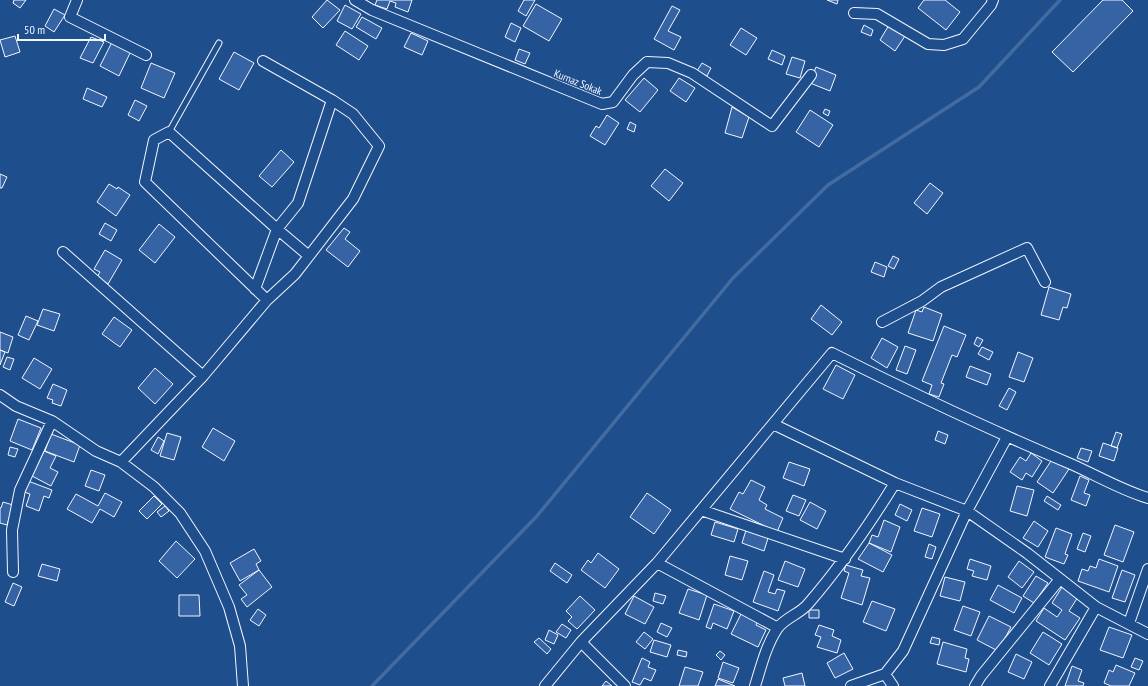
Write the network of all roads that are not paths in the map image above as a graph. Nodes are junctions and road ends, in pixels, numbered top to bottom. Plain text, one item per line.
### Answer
1 (77, 0) edge
2 (355, 0) edge
3 (993, 0) edge
4 (854, 13) dead end
5 (220, 43) dead end
6 (146, 55) dead end
7 (263, 61) dead end
8 (811, 75) dead end
9 (332, 100) junction
10 (169, 132) junction
11 (277, 229) junction
12 (62, 252) dead end
13 (309, 256) junction
14 (1045, 282) dead end
15 (255, 289) junction
16 (266, 300) junction
17 (882, 322) dead end
18 (203, 376) junction
19 (0, 395) edge
20 (52, 421) junction
21 (773, 424) junction
22 (1007, 437) junction
23 (121, 462) junction
24 (895, 482) junction
25 (1148, 498) edge
26 (701, 510) junction
27 (967, 511) junction
28 (845, 559) junction
29 (657, 563) junction
30 (1148, 569) edge
31 (13, 572) dead end
32 (1060, 579) junction
33 (1096, 607) junction
34 (1129, 623) junction
35 (778, 628) junction
36 (1148, 634) edge
37 (581, 642) junction
38 (885, 674) junction
39 (242, 686) edge
40 (545, 686) edge
41 (625, 686) edge
42 (755, 686) edge
43 (850, 686) edge
44 (893, 686) edge
45 (975, 686) edge
46 (1050, 686) edge

1 - 6 street
2 - 8 street, Kurnaz Sokak
3 - 4 street
5 - 10 lane
7 - 9 street
9 - 11 street
9 - 13 street
10 - 11 street
10 - 15 street
11 - 13 street
11 - 15 street
12 - 18 street
13 - 16 street
14 - 17 street
15 - 16 street
16 - 18 street
18 - 23 street
19 - 20 street
20 - 23 street
20 - 31 street
21 - 22 street
21 - 24 street
21 - 26 street
22 - 25 street
22 - 27 street
23 - 39 street
24 - 27 street
24 - 28 street
26 - 28 street
26 - 29 street
27 - 32 street
27 - 38 street
28 - 35 street
29 - 35 street
29 - 37 street
30 - 34 street
32 - 33 street
32 - 45 street
33 - 34 street
33 - 46 street
34 - 36 street
35 - 42 street
37 - 40 street
37 - 41 street
38 - 43 street
38 - 44 street

